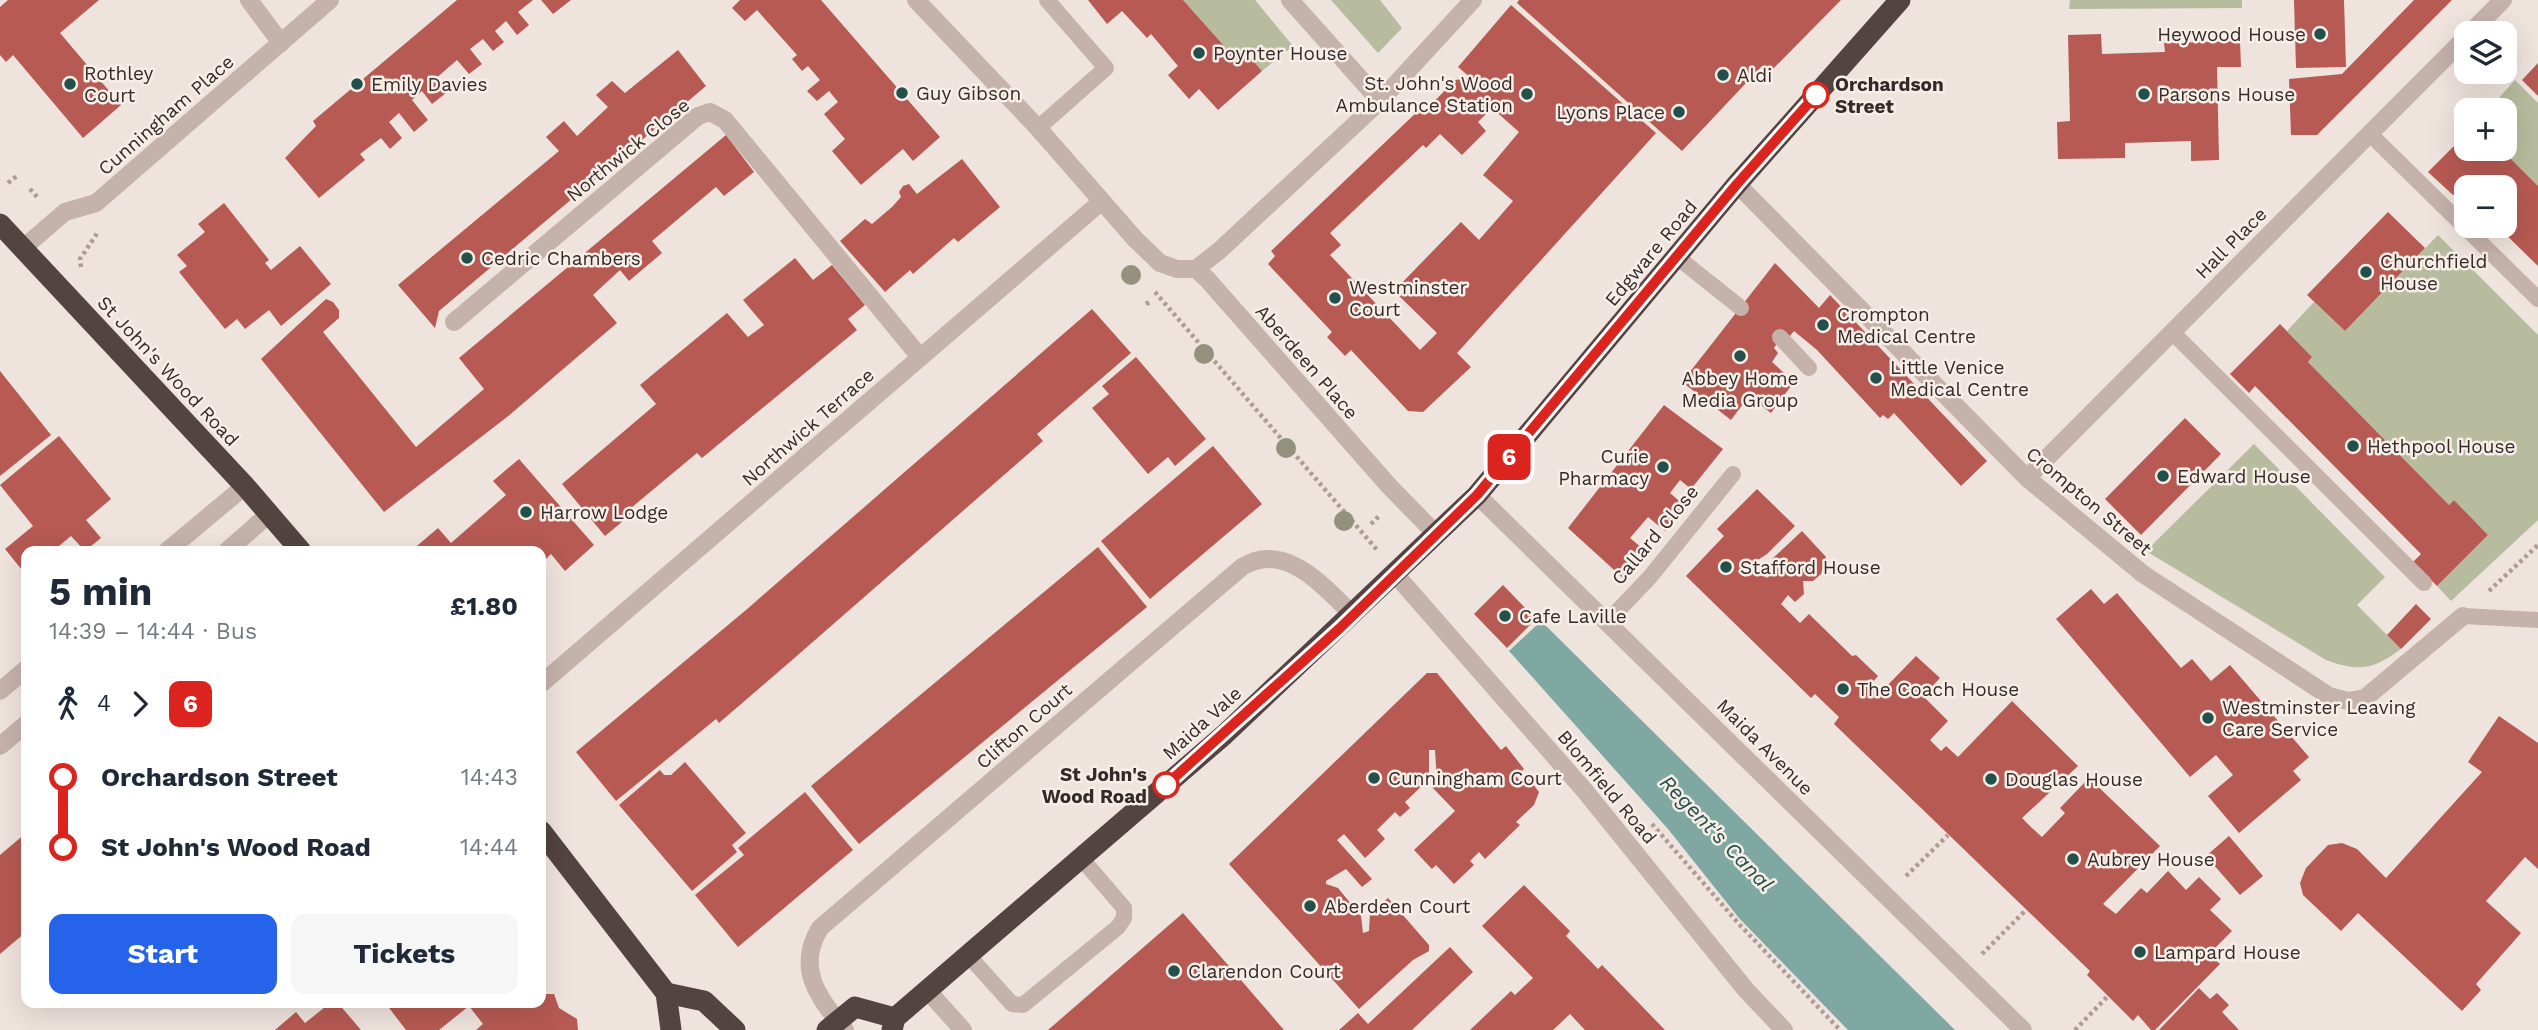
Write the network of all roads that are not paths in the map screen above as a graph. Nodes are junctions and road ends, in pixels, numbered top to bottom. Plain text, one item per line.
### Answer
1 (249, 0) edge
2 (330, 0) edge
3 (916, 0) edge
4 (1047, 0) edge
5 (1290, 0) edge
6 (1474, 0) edge
7 (1900, 0) edge
8 (2503, 0) edge
9 (2482, 21) edge
10 (281, 43) junction
11 (2454, 49) edge
12 (1380, 101) junction
13 (1038, 128) junction
14 (2370, 134) junction
15 (1737, 184) junction
16 (1102, 201) junction
17 (0, 224) edge
18 (22, 249) junction
19 (1677, 257) junction
20 (1196, 269) junction
21 (2538, 299) edge
22 (1741, 308) dead end
23 (454, 322) dead end
24 (2172, 332) junction
25 (1780, 337) dead end
26 (920, 358) junction
27 (1809, 368) dead end
28 (1733, 474) dead end
29 (2026, 478) junction
30 (245, 486) junction
31 (1477, 495) junction
32 (270, 513) junction
33 (1436, 534) junction
34 (173, 546) edge
35 (233, 546) edge
36 (297, 546) edge
37 (1395, 574) junction
38 (2424, 583) dead end
39 (1353, 615) junction
40 (2463, 616) joint
41 (2538, 620) edge
42 (1608, 621) junction
43 (21, 673) edge
44 (546, 680) edge
45 (0, 691) edge
46 (21, 728) edge
47 (0, 746) edge
48 (546, 837) edge
49 (1081, 858) junction
50 (968, 955) junction
51 (927, 990) junction
52 (666, 993) junction
53 (894, 1024) edge
54 (836, 1027) edge
55 (671, 1030) edge
56 (735, 1030) edge
57 (963, 1030) edge
58 (1784, 1030) edge
59 (2023, 1030) edge

1 - 10 street
2 - 10 street, Cunningham Place
3 - 13 street
4 - 13 lane
5 - 12 street
6 - 12 street
7 - 15 highway, Edgware Road
8 - 9 street
10 - 18 street, Cunningham Place
11 - 14 street, Hall Place
12 - 20 street
13 - 16 street
14 - 21 lane
14 - 24 street, Hall Place
15 - 19 highway, Edgware Road
15 - 29 street, Crompton Street
16 - 20 street
16 - 26 street, Northwick Terrace
17 - 18 highway, St John's Wood Road
18 - 30 highway, St John's Wood Road
19 - 22 lane
19 - 31 highway, Edgware Road
20 - 33 street, Aberdeen Place
23 - 26 street, Northwick Close
24 - 29 street, Hall Place
24 - 38 lane
25 - 27 lane
26 - 44 street, Northwick Terrace
28 - 42 lane, Callard Close
29 - 40 street, Crompton Street
30 - 32 highway, St John's Wood Road
30 - 34 street
31 - 33 highway, Edgware Road
31 - 42 street, Maida Avenue
32 - 35 street
32 - 36 highway, St John's Wood Road
33 - 37 highway, Maida Vale
37 - 39 highway, Maida Vale
37 - 58 street, Blomfield Road
39 - 49 highway, Maida Vale
39 - 54 street, Clifton Court
40 - 41 lane
42 - 59 street, Maida Avenue
43 - 45 street
46 - 47 street
48 - 52 highway
49 - 50 highway, Maida Vale
49 - 50 lane
50 - 51 highway, Maida Vale
51 - 53 highway, Maida Vale
51 - 57 street
52 - 55 highway
52 - 56 highway
53 - 54 highway, Maida Vale

